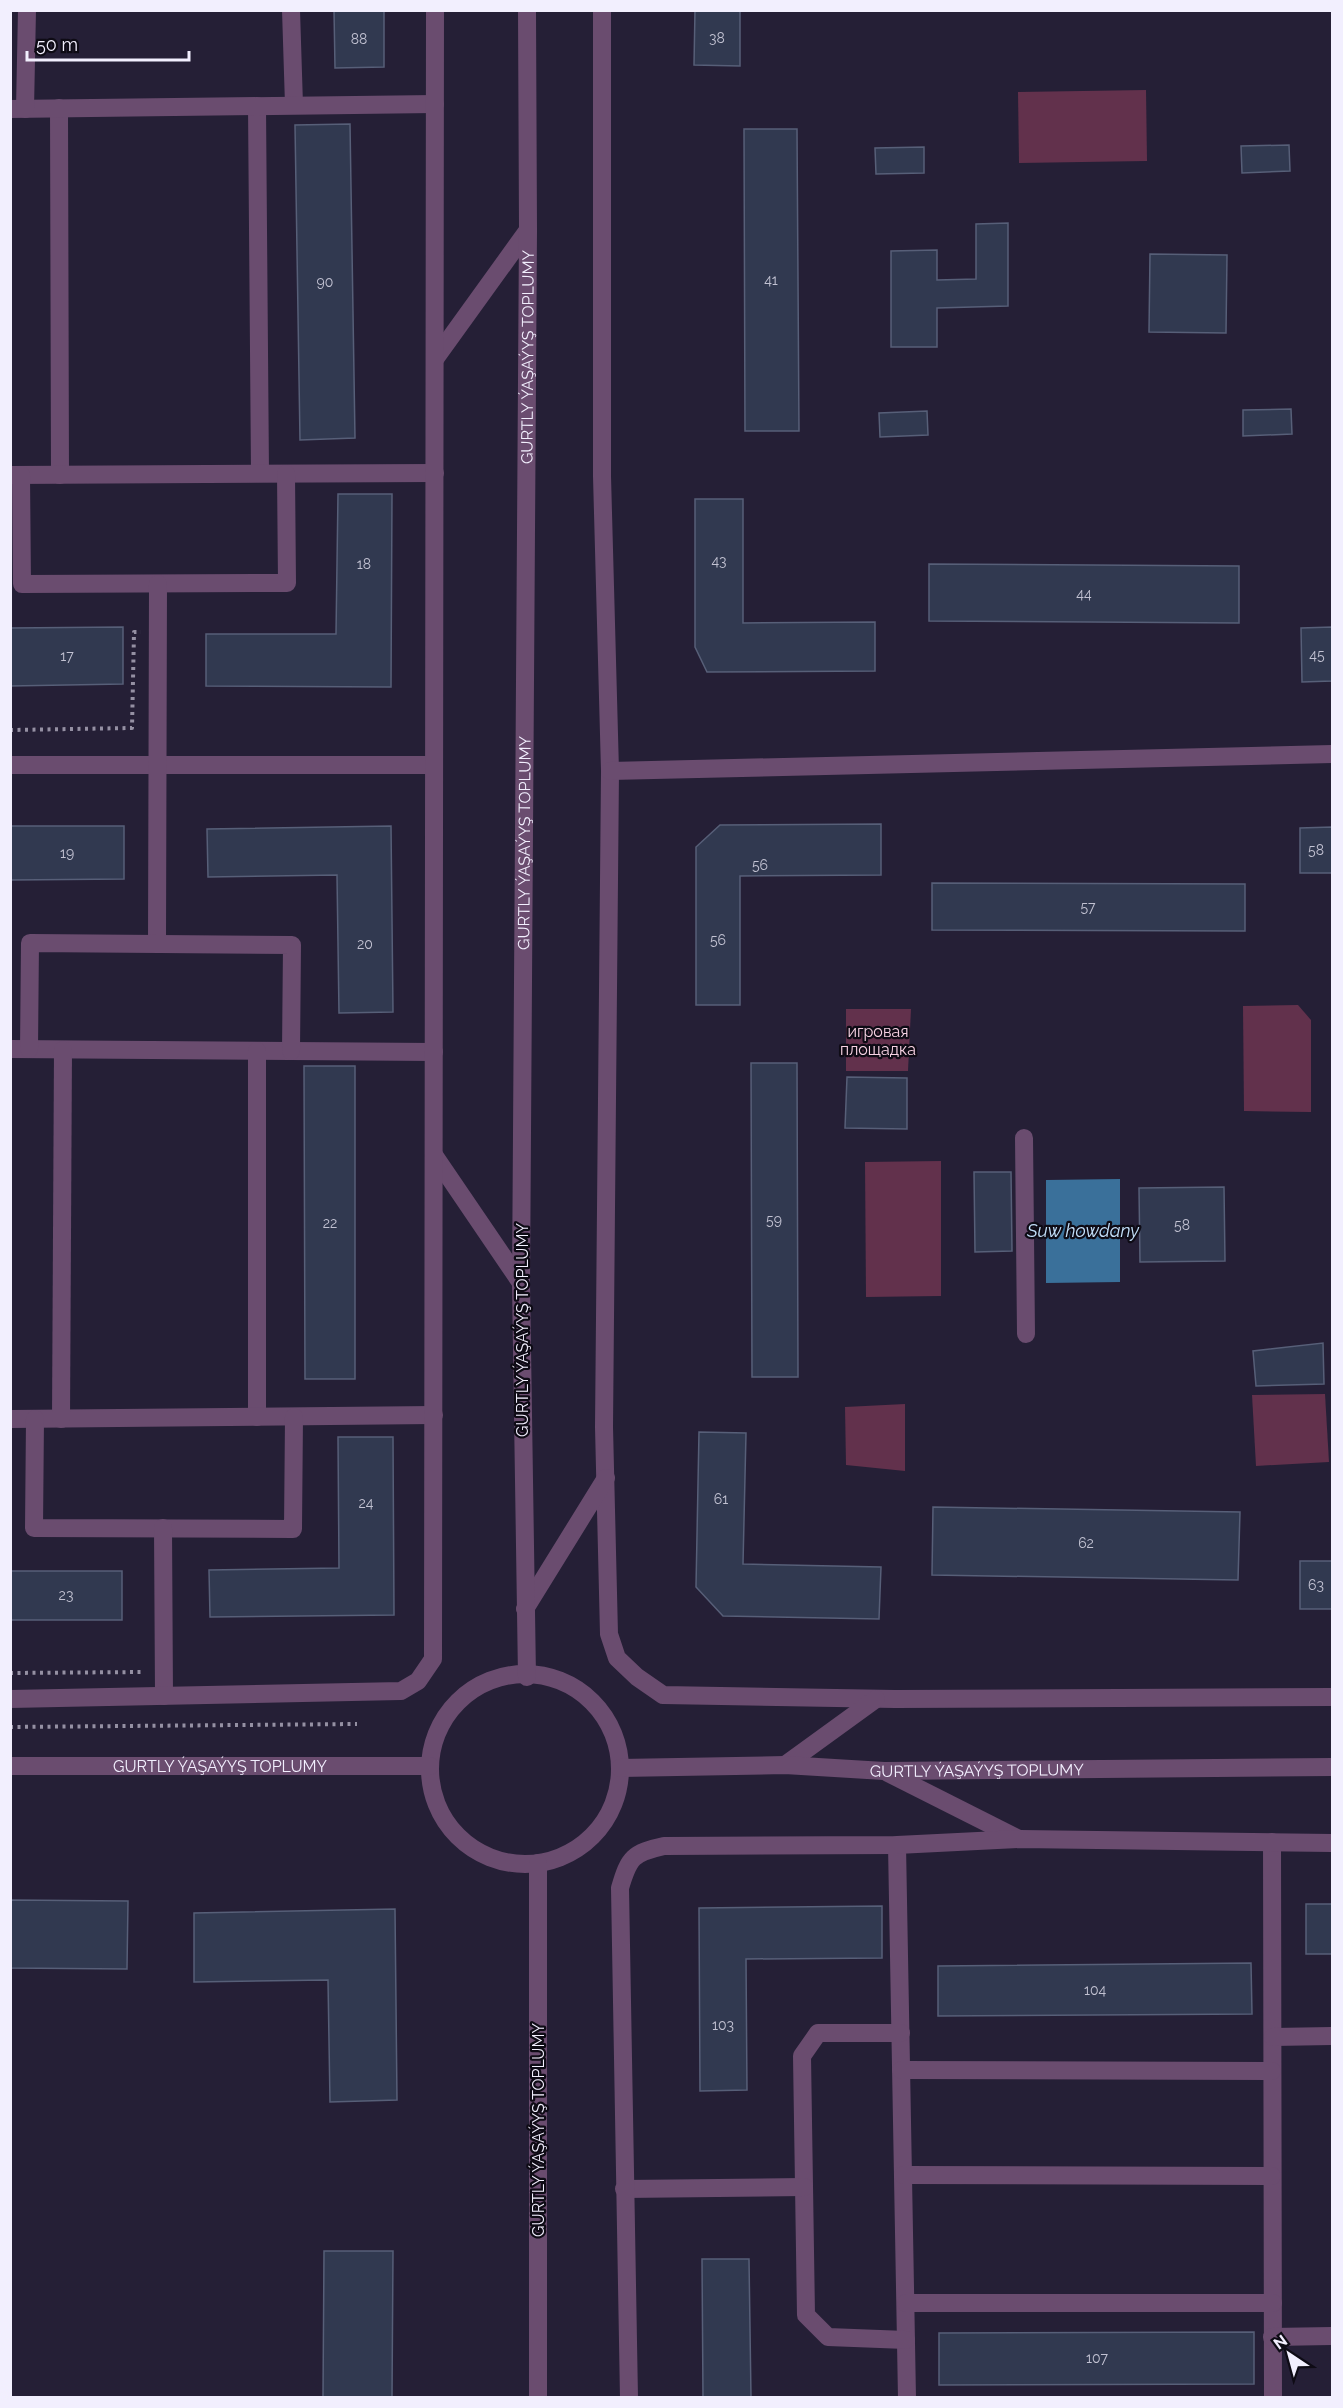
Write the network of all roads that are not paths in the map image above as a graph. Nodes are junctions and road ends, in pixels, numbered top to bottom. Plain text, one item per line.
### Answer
1 (27, 10) edge
2 (291, 10) edge
3 (435, 10) edge
4 (527, 10) edge
5 (602, 10) edge
6 (435, 104) junction
7 (294, 105) junction
8 (257, 106) junction
9 (59, 108) junction
10 (18, 109) edge
11 (528, 230) junction
12 (435, 359) junction
13 (260, 473) junction
14 (435, 473) junction
15 (286, 474) junction
16 (16, 475) edge
17 (60, 475) junction
18 (158, 584) junction
19 (1332, 754) edge
20 (10, 765) edge
21 (158, 765) junction
22 (434, 765) junction
23 (610, 771) junction
24 (158, 944) junction
25 (10, 1049) edge
26 (29, 1049) junction
27 (63, 1050) junction
28 (257, 1051) junction
29 (291, 1051) junction
30 (434, 1052) junction
31 (1024, 1138) dead end
32 (434, 1155) junction
33 (521, 1283) junction
34 (1026, 1334) dead end
35 (434, 1415) junction
36 (257, 1417) junction
37 (294, 1417) junction
38 (10, 1419) edge
39 (35, 1419) junction
40 (61, 1419) junction
41 (606, 1478) junction
42 (163, 1528) junction
43 (525, 1609) junction
44 (527, 1677) junction
45 (164, 1696) junction
46 (1332, 1697) edge
47 (10, 1699) edge
48 (876, 1699) junction
49 (785, 1765) junction
50 (10, 1766) edge
51 (430, 1766) junction
52 (1332, 1767) edge
53 (620, 1768) junction
54 (884, 1771) junction
55 (1020, 1839) junction
56 (1272, 1842) junction
57 (1332, 1844) edge
58 (897, 1845) junction
59 (538, 1863) junction
60 (901, 2032) junction
61 (1332, 2036) edge
62 (1273, 2037) junction
63 (901, 2070) junction
64 (1272, 2071) junction
65 (903, 2175) junction
66 (1272, 2176) junction
67 (804, 2187) junction
68 (624, 2189) junction
69 (906, 2303) junction
70 (1272, 2303) junction
71 (1332, 2336) edge
72 (1272, 2337) junction
73 (906, 2340) junction
74 (538, 2397) edge
75 (629, 2397) edge
76 (907, 2397) edge
77 (1272, 2397) edge

1 - 10 street
2 - 7 street
3 - 6 street
4 - 11 street, GURTLY ÝAŞAÝYŞ TOPLUMY
5 - 23 street
6 - 7 street
6 - 12 street
7 - 8 street
8 - 9 street
8 - 13 street
9 - 10 street
9 - 17 street
11 - 12 street
11 - 33 street, GURTLY ÝAŞAÝYŞ TOPLUMY
12 - 14 street
13 - 15 street
13 - 17 street
14 - 15 street
14 - 22 street
15 - 18 street
16 - 17 street
16 - 18 street
18 - 21 street
19 - 23 street
20 - 21 street
21 - 22 street
21 - 24 street
22 - 30 street
23 - 41 street
24 - 26 street
24 - 29 street
25 - 26 street
26 - 27 street
27 - 28 street
27 - 40 street
28 - 29 street
28 - 36 street
29 - 30 street
30 - 32 street
31 - 34 street
32 - 33 street
32 - 35 street
33 - 43 street, GURTLY ÝAŞAÝYŞ TOPLUMY
35 - 37 street
35 - 45 street
36 - 37 street
36 - 40 street
37 - 42 street
38 - 39 street
39 - 40 street
39 - 42 street
41 - 43 street
41 - 48 street
42 - 45 street
43 - 44 street, GURTLY ÝAŞAÝYŞ TOPLUMY
44 - 51 street
44 - 53 street
45 - 47 street
46 - 48 street
48 - 49 street
49 - 53 street, GURTLY ÝAŞAÝYŞ TOPLUMY
49 - 54 street, GURTLY ÝAŞAÝYŞ TOPLUMY
50 - 51 street, GURTLY ÝAŞAÝYŞ TOPLUMY
51 - 59 street
52 - 54 street, GURTLY ÝAŞAÝYŞ TOPLUMY
53 - 59 street
54 - 55 street
55 - 56 street
55 - 58 street
56 - 57 street
56 - 62 street
58 - 60 street
58 - 68 street
59 - 74 street, GURTLY ÝAŞAÝYŞ TOPLUMY
60 - 63 street
60 - 67 street
61 - 62 street
62 - 64 street
63 - 64 street
63 - 65 street
64 - 66 street
65 - 66 street
65 - 69 street
66 - 70 street
67 - 68 street
67 - 73 street
68 - 75 street
69 - 70 street
69 - 73 street
70 - 72 street
71 - 72 street
72 - 77 street
73 - 76 street

